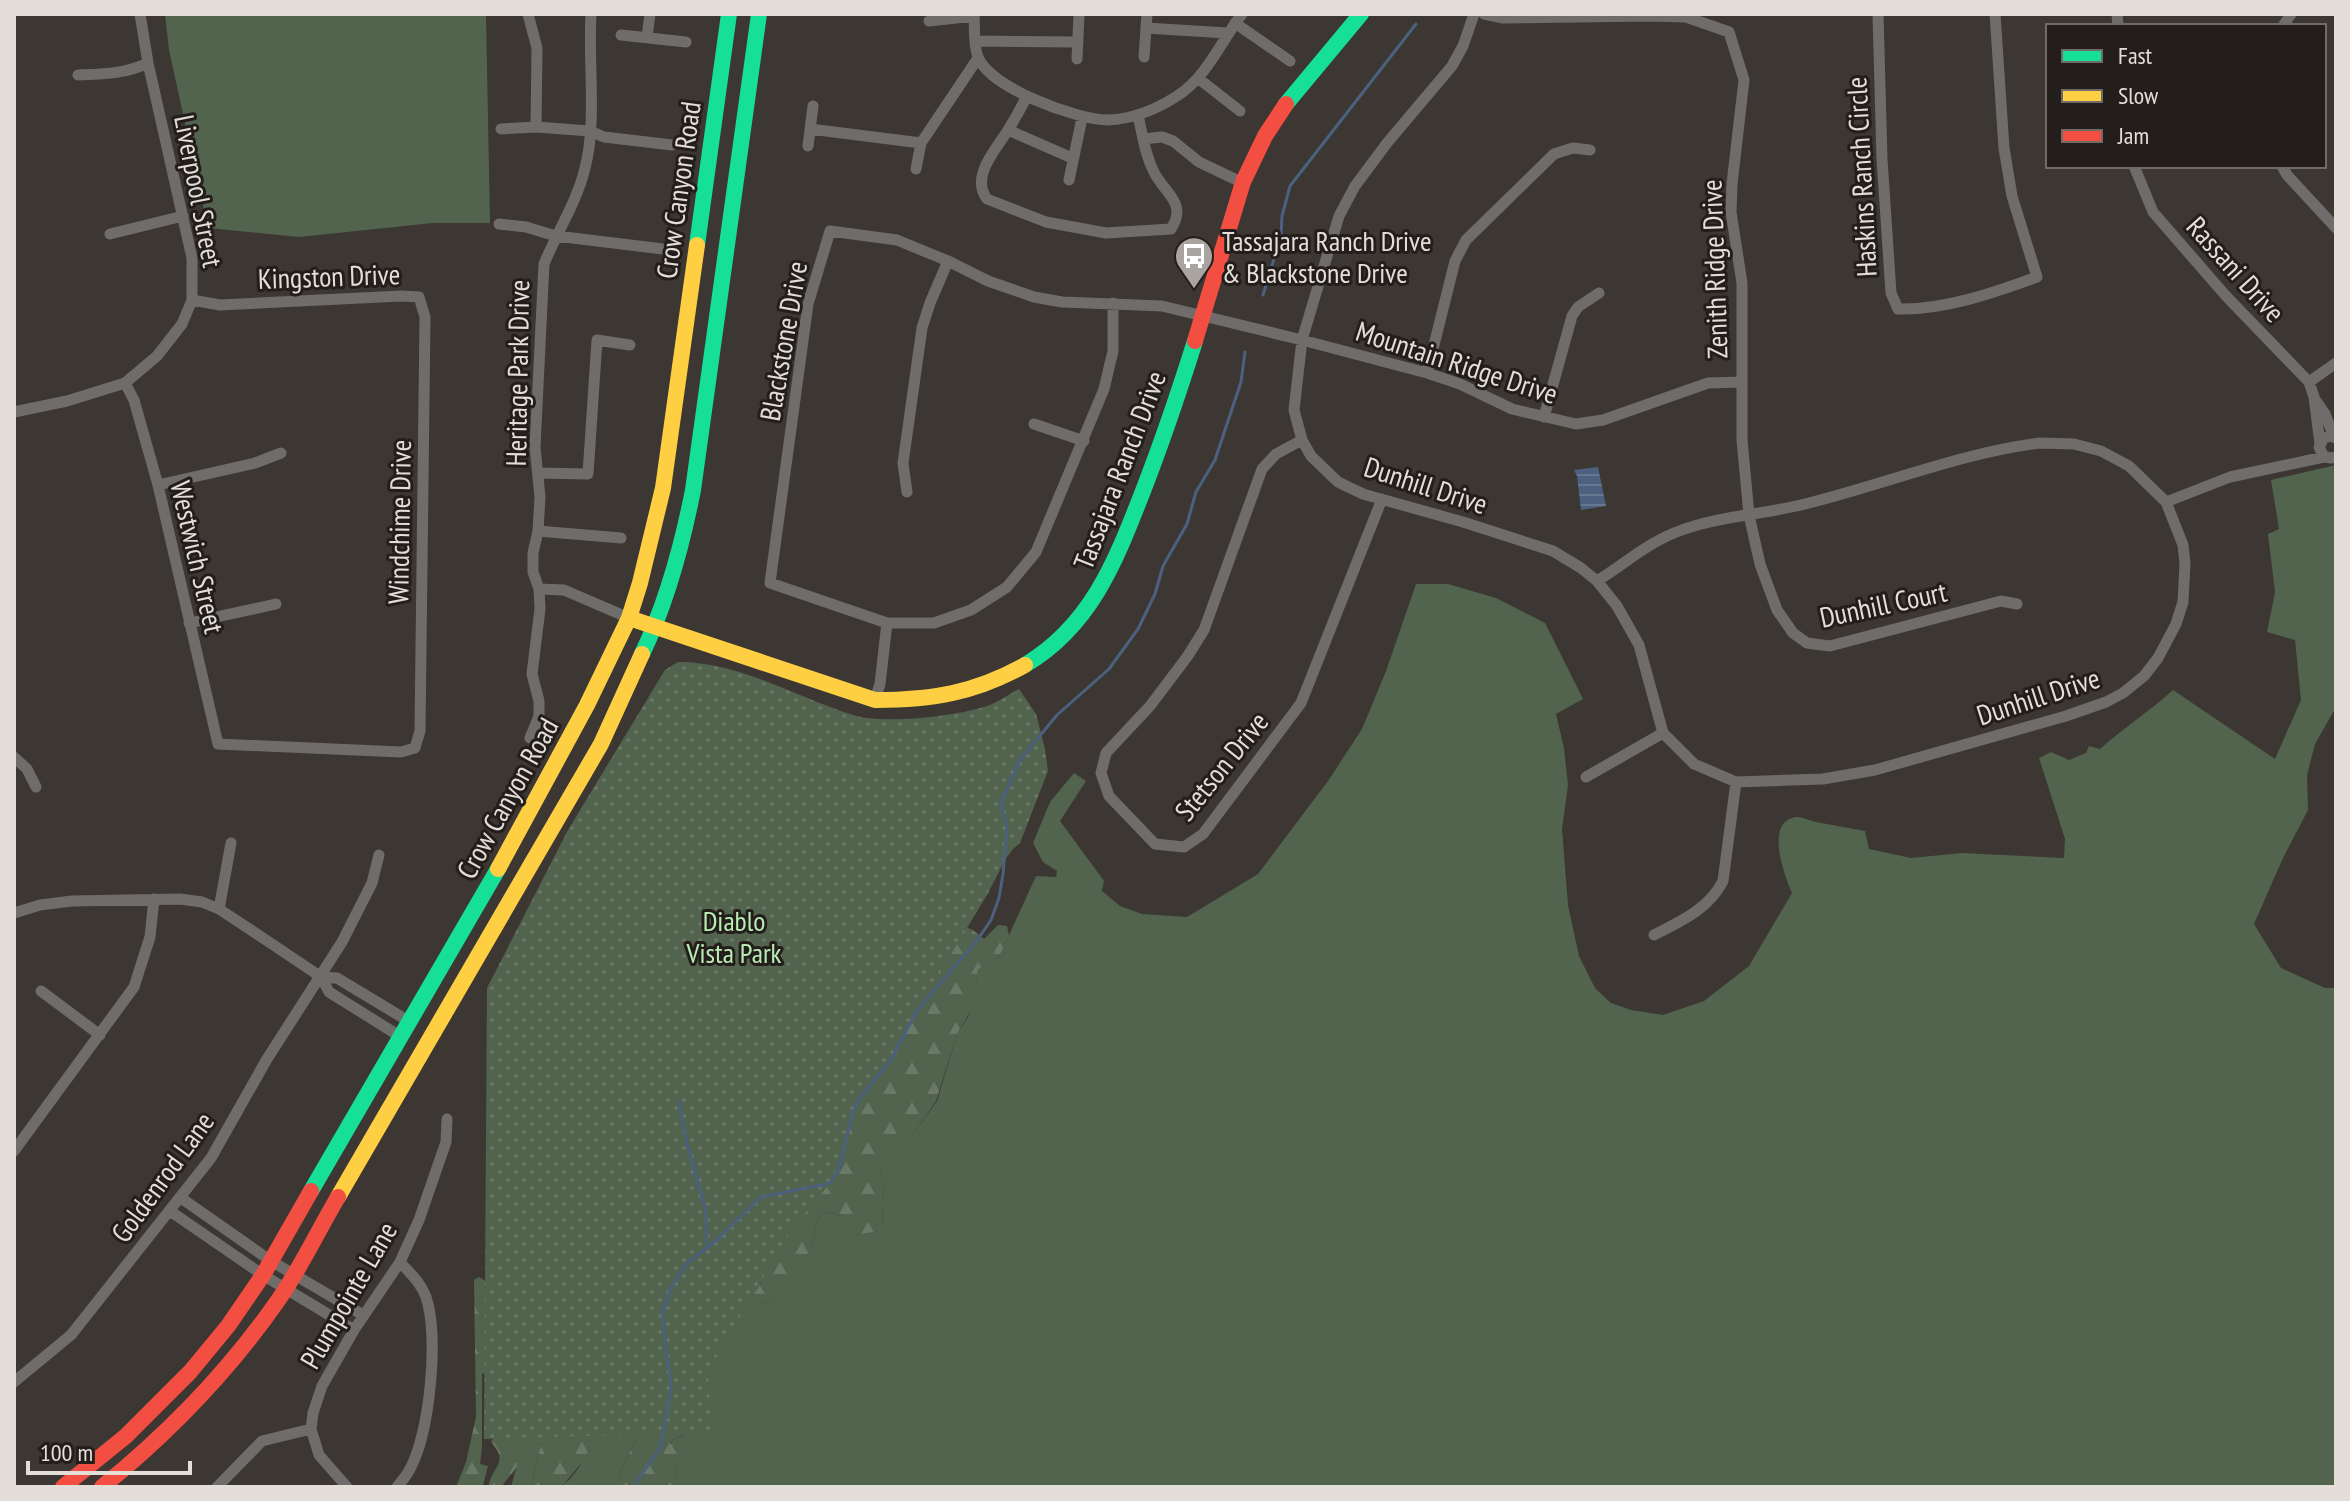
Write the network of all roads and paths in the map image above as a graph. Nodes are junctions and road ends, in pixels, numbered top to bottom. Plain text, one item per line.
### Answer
1 (140, 14) edge
2 (528, 14) edge
3 (591, 14) edge
4 (650, 14) edge
5 (729, 14) edge
6 (759, 14) edge
7 (1079, 14) edge
8 (1147, 14) edge
9 (1361, 14) edge
10 (1474, 14) edge
11 (1484, 14) edge
12 (1878, 14) edge
13 (1995, 14) edge
14 (974, 15) edge
15 (1239, 18) edge
16 (929, 21) dead end
17 (1146, 28) junction
18 (1227, 33) junction
19 (621, 35) dead end
20 (647, 37) junction
21 (976, 41) junction
22 (686, 42) dead end
23 (1077, 42) junction
24 (1144, 57) dead end
25 (978, 58) junction
26 (1077, 59) dead end
27 (1290, 61) dead end
28 (148, 63) junction
29 (78, 75) dead end
30 (1199, 79) junction
31 (1027, 96) junction
32 (813, 106) dead end
33 (1240, 111) dead end
34 (1138, 115) junction
35 (1082, 118) junction
36 (536, 127) junction
37 (501, 129) dead end
38 (810, 129) junction
39 (1008, 130) junction
40 (590, 131) junction
41 (1143, 139) junction
42 (921, 143) junction
43 (672, 145) dead end
44 (808, 146) dead end
45 (1590, 150) dead end
46 (1072, 158) junction
47 (2135, 168) edge
48 (2283, 168) edge
49 (916, 169) dead end
50 (1069, 180) dead end
51 (1243, 183) junction
52 (183, 216) junction
53 (499, 224) dead end
54 (2336, 228) edge
55 (110, 234) dead end
56 (556, 236) junction
57 (663, 249) dead end
58 (948, 261) junction
59 (1599, 293) dead end
60 (419, 297) joint
61 (192, 300) junction
62 (1113, 303) junction
63 (1202, 316) junction
64 (1302, 340) junction
65 (630, 345) dead end
66 (2336, 363) edge
67 (1427, 373) junction
68 (1742, 382) junction
69 (2309, 382) junction
70 (125, 383) junction
71 (2314, 397) junction
72 (14, 412) edge
73 (1544, 417) junction
74 (1034, 424) dead end
75 (2335, 438) edge
76 (1302, 440) junction
77 (1084, 441) junction
78 (2325, 451) edge
79 (281, 453) dead end
80 (538, 473) junction
81 (158, 485) junction
82 (907, 492) dead end
83 (1382, 499) junction
84 (2166, 502) junction
85 (1749, 515) junction
86 (538, 531) junction
87 (621, 538) dead end
88 (1597, 581) junction
89 (539, 589) junction
90 (276, 604) dead end
91 (2017, 604) dead end
92 (629, 618) junction
93 (189, 623) junction
94 (887, 623) junction
95 (655, 627) junction
96 (875, 700) junction
97 (1663, 733) junction
98 (530, 738) dead end
99 (218, 744) joint
100 (14, 757) edge
101 (1586, 777) dead end
102 (1736, 782) junction
103 (36, 787) dead end
104 (231, 843) dead end
105 (379, 855) dead end
106 (154, 899) junction
107 (219, 909) junction
108 (14, 913) edge
109 (1654, 935) dead end
110 (321, 977) junction
111 (41, 991) dead end
112 (405, 1029) junction
113 (100, 1035) junction
114 (447, 1119) dead end
115 (14, 1151) edge
116 (181, 1198) junction
117 (170, 1211) junction
118 (400, 1262) junction
119 (267, 1268) junction
120 (289, 1282) junction
121 (363, 1315) junction
122 (354, 1330) junction
123 (14, 1382) edge
124 (311, 1429) junction
125 (67, 1486) edge
126 (102, 1487) edge
127 (217, 1487) edge
128 (347, 1487) edge
129 (397, 1487) edge

1 - 28 street, Liverpool Street
2 - 36 street
3 - 40 street, Heritage Park Drive
4 - 20 street
5 - 92 main road, Crow Canyon Road
6 - 95 main road, Crow Canyon Road
7 - 23 street
8 - 17 street
9 - 51 main road, Tassajara Ranch Drive
10 - 64 street, Dunhill Drive
11 - 68 street, Zenith Ridge Drive
12 - 13 street, Haskins Ranch Circle
14 - 16 street
14 - 21 street
15 - 18 street
15 - 27 street
17 - 18 street
17 - 24 street
18 - 30 street
19 - 20 street
20 - 22 street
21 - 23 street
21 - 25 street
23 - 26 street
25 - 31 street
25 - 42 street
28 - 29 street
28 - 52 street, Liverpool Street
30 - 33 street
30 - 34 street
31 - 35 street
31 - 39 street
32 - 38 street
34 - 35 street
34 - 41 street
35 - 46 street
36 - 37 street
36 - 40 street
38 - 42 street
38 - 44 street
39 - 41 street
39 - 46 street
40 - 43 street
40 - 56 street, Heritage Park Drive
41 - 51 street
42 - 49 street
45 - 67 street
46 - 50 street
47 - 69 street, Rassani Drive
48 - 54 street
51 - 63 main road, Tassajara Ranch Drive
52 - 55 street
52 - 61 street, Liverpool Street
53 - 56 street
56 - 57 street
56 - 80 street, Heritage Park Drive
58 - 62 street, Blackstone Drive
58 - 82 street
58 - 94 street, Blackstone Drive
59 - 73 street
60 - 61 street, Kingston Drive
60 - 99 street, Windchime Drive
61 - 70 street, Liverpool Street
62 - 63 street, Blackstone Drive
62 - 77 street, Blackstone Drive
63 - 64 street, Mountain Ridge Drive
63 - 96 main road, Tassajara Ranch Drive
64 - 67 street, Mountain Ridge Drive
64 - 76 street, Dunhill Drive
65 - 80 street
66 - 69 street
67 - 73 street, Mountain Ridge Drive
68 - 73 street, Mountain Ridge Drive
68 - 85 street, Zenith Ridge Drive
69 - 71 street, Rassani Drive
70 - 72 street, Liverpool Street
70 - 81 street, Westwich Street
71 - 75 street, Rassani Drive
71 - 78 street, Rassani Drive
74 - 77 street
75 - 78 street
76 - 83 street, Dunhill Drive
76 - 83 street, Stetson Drive
77 - 94 street, Blackstone Drive
78 - 84 street
79 - 81 street
80 - 86 street, Heritage Park Drive
81 - 93 street, Westwich Street
83 - 88 street, Dunhill Drive
84 - 85 street, Dunhill Drive
84 - 102 street, Dunhill Drive
85 - 88 street, Dunhill Drive
85 - 91 street, Dunhill Court
86 - 87 street
86 - 89 street, Heritage Park Drive
88 - 97 street, Dunhill Drive
89 - 92 street
89 - 98 street, Heritage Park Drive
90 - 93 street
92 - 95 main road, Tassajara Ranch Drive
92 - 112 main road, Crow Canyon Road
93 - 99 street, Westwich Street
94 - 96 street
95 - 96 main road, Tassajara Ranch Drive
95 - 120 main road, Crow Canyon Road
97 - 101 street
97 - 102 street, Dunhill Drive
100 - 103 street
102 - 109 street
104 - 107 street
105 - 110 street, Goldenrod Lane
106 - 107 street
106 - 108 street
106 - 113 street
107 - 110 street
110 - 112 street
110 - 112 street
110 - 116 street, Goldenrod Lane
111 - 113 street
112 - 119 main road, Crow Canyon Road
113 - 115 street
114 - 118 street, Plumpointe Lane
116 - 117 street, Goldenrod Lane
116 - 119 street
117 - 119 street
117 - 123 street, Goldenrod Lane
118 - 121 street, Plumpointe Lane
118 - 129 street
119 - 120 street
119 - 125 main road, Crow Canyon Road
120 - 121 street
120 - 122 street
120 - 126 main road, Crow Canyon Road
121 - 122 street, Plumpointe Lane
122 - 124 street, Plumpointe Lane
124 - 127 street
124 - 128 street

